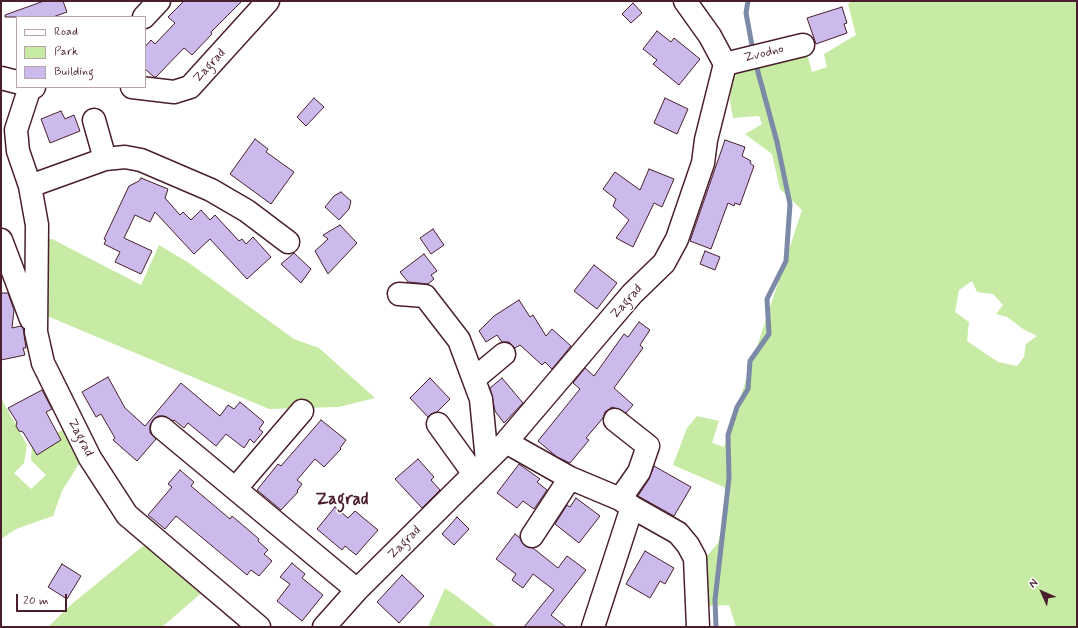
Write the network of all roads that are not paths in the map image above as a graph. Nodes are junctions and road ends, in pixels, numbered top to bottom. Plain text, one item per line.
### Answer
1 (159, 1) edge
2 (268, 1) edge
3 (685, 1) edge
4 (145, 16) edge
5 (803, 45) dead end
6 (725, 64) junction
7 (1, 78) edge
8 (16, 83) edge
9 (26, 88) edge
10 (140, 88) edge
11 (94, 120) dead end
12 (105, 159) junction
13 (30, 186) junction
14 (1, 240) edge
15 (288, 242) dead end
16 (399, 294) dead end
17 (36, 332) junction
18 (504, 354) dead end
19 (474, 379) junction
20 (302, 411) dead end
21 (615, 420) dead end
22 (438, 424) dead end
23 (162, 428) dead end
24 (506, 442) junction
25 (480, 468) junction
26 (570, 478) junction
27 (236, 488) junction
28 (626, 503) junction
29 (532, 536) dead end
30 (357, 590) junction
31 (259, 627) edge
32 (324, 627) edge
33 (593, 627) edge
34 (698, 627) edge

1 - 4 street
2 - 10 street, Zagrad
3 - 6 street
5 - 6 street, Zvodno
6 - 24 street, Zagrad
7 - 8 street
9 - 13 street, Zagrad
11 - 12 street
12 - 13 street
12 - 15 street
13 - 17 street, Zagrad
14 - 17 street
16 - 19 street
17 - 31 street, Zagrad
18 - 19 street
19 - 25 street
20 - 27 street
21 - 28 street
22 - 25 street
23 - 27 street
24 - 25 street, Zagrad
24 - 26 street
25 - 30 street, Zagrad
26 - 28 street
26 - 29 street
27 - 30 street
28 - 33 street
28 - 34 street
30 - 32 street, Zagrad

